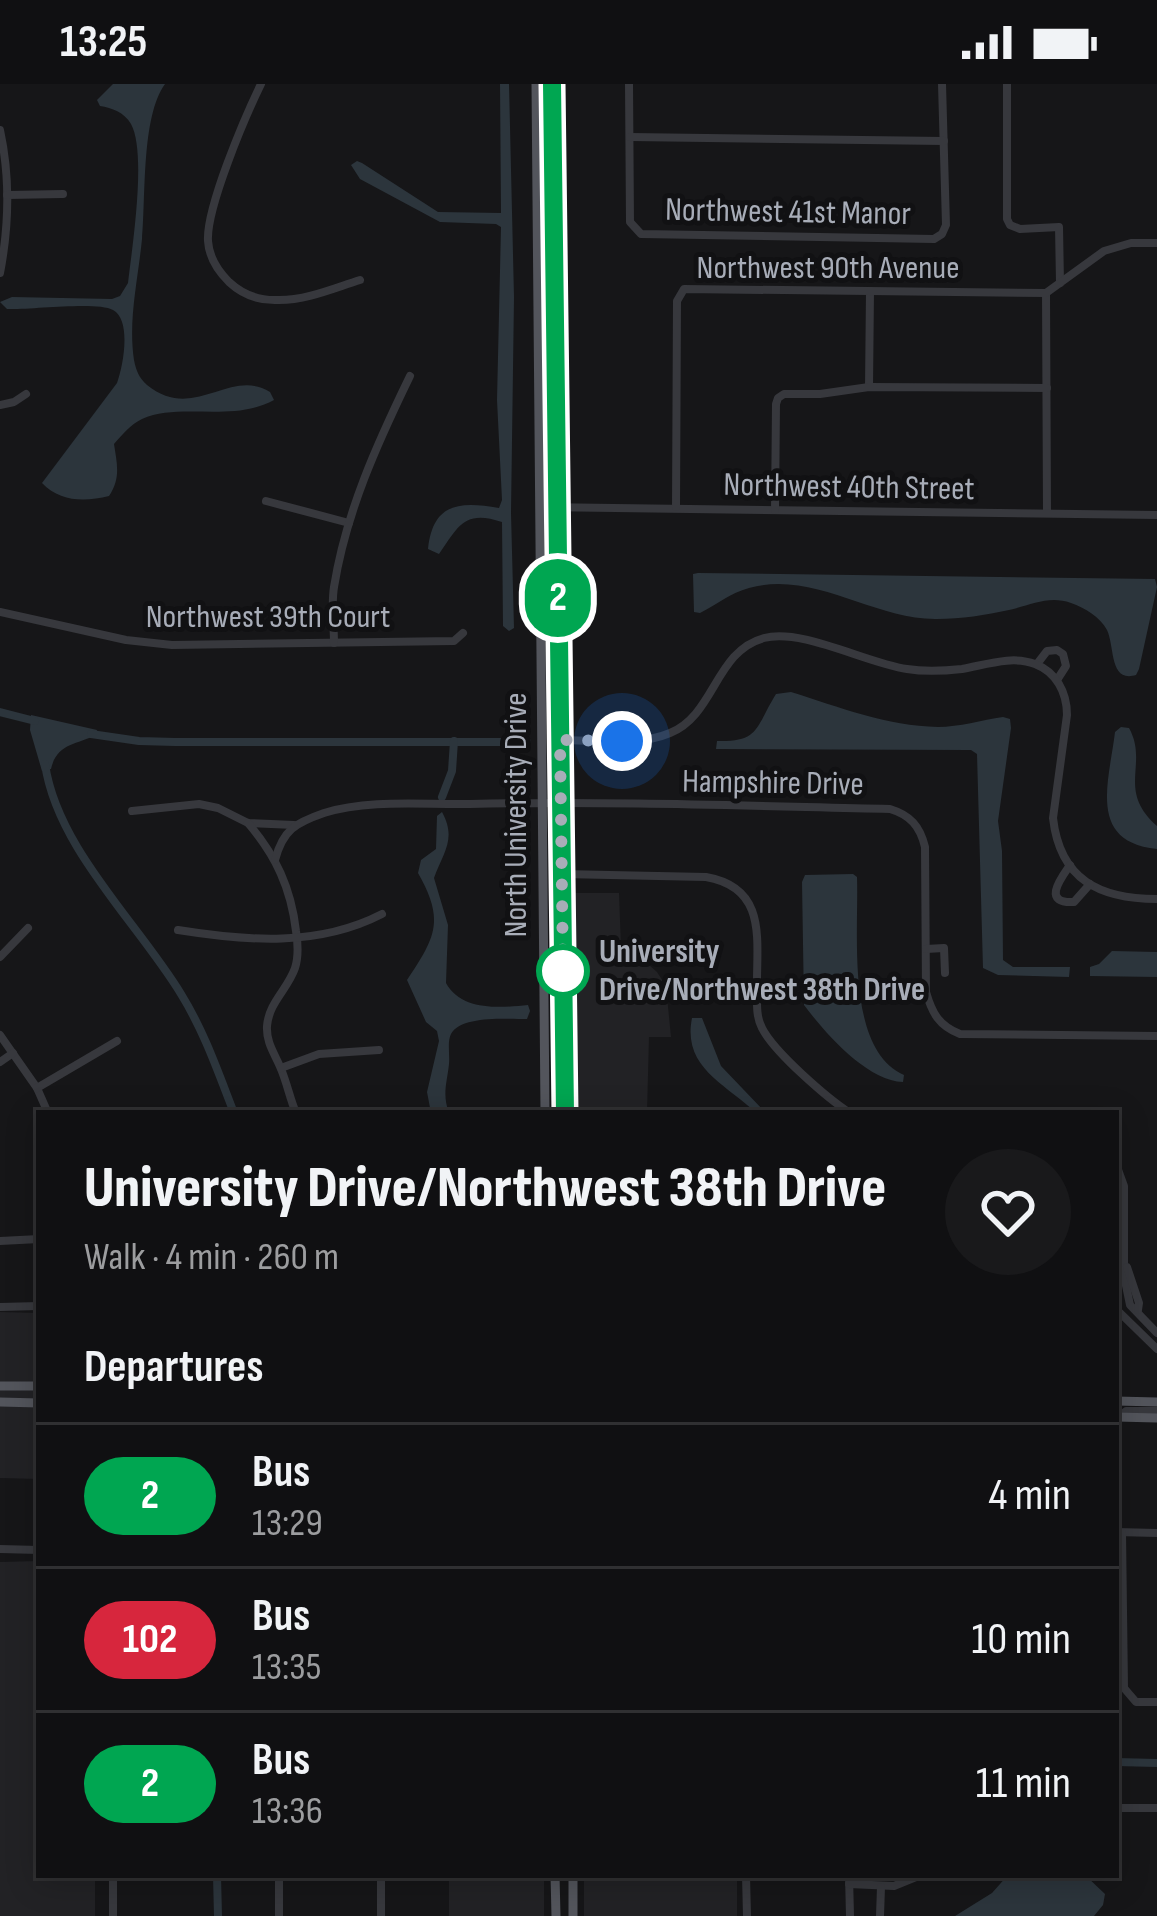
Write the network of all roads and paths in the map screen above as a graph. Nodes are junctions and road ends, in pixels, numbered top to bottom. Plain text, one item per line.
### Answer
1 (261, 84) edge
2 (536, 84) edge
3 (552, 84) edge
4 (629, 84) edge
5 (942, 84) edge
6 (1007, 84) edge
7 (0, 130) edge
8 (630, 136) junction
9 (944, 141) junction
10 (63, 194) dead end
11 (7, 195) junction
12 (1157, 243) edge
13 (0, 273) edge
14 (360, 280) dead end
15 (1060, 283) junction
16 (870, 291) junction
17 (1046, 293) junction
18 (410, 376) dead end
19 (869, 387) junction
20 (1047, 388) junction
21 (26, 394) dead end
22 (0, 405) edge
23 (266, 501) dead end
24 (540, 506) junction
25 (556, 506) junction
26 (676, 507) junction
27 (775, 510) junction
28 (1048, 514) junction
29 (1157, 515) edge
30 (350, 523) junction
31 (0, 612) edge
32 (463, 634) dead end
33 (334, 643) junction
34 (1032, 663) junction
35 (1057, 680) junction
36 (560, 740) junction
37 (542, 802) junction
38 (560, 802) junction
39 (132, 811) dead end
40 (248, 823) junction
41 (295, 825) junction
42 (275, 860) junction
43 (1070, 865) junction
44 (562, 874) junction
45 (1090, 884) junction
46 (1157, 899) edge
47 (382, 914) dead end
48 (28, 928) dead end
49 (178, 930) dead end
50 (297, 939) junction
51 (926, 949) junction
52 (0, 957) edge
53 (945, 973) dead end
54 (544, 1006) junction
55 (564, 1006) junction
56 (564, 1024) junction
57 (544, 1025) junction
58 (0, 1035) edge
59 (1157, 1036) edge
60 (117, 1041) dead end
61 (379, 1050) dead end
62 (13, 1053) junction
63 (0, 1062) edge
64 (281, 1068) junction
65 (37, 1088) junction
66 (47, 1110) edge
67 (295, 1110) edge
68 (545, 1110) edge
69 (565, 1110) edge
70 (846, 1110) edge
71 (1119, 1172) edge
72 (36, 1239) edge
73 (0, 1240) edge
74 (1124, 1261) junction
75 (1119, 1274) edge
76 (0, 1306) edge
77 (36, 1306) edge
78 (1119, 1311) edge
79 (1138, 1312) junction
80 (1129, 1319) junction
81 (1157, 1333) edge
82 (1157, 1349) edge
83 (0, 1385) edge
84 (36, 1386) edge
85 (0, 1402) edge
86 (1119, 1402) edge
87 (36, 1403) edge
88 (1157, 1410) edge
89 (1119, 1418) edge
90 (1119, 1533) edge
91 (1157, 1533) edge
92 (0, 1550) edge
93 (36, 1550) edge
94 (1157, 1702) edge
95 (1119, 1808) edge
96 (1157, 1808) edge
97 (113, 1878) edge
98 (279, 1878) edge
99 (381, 1878) edge
100 (555, 1878) edge
101 (573, 1878) edge
102 (746, 1878) edge
103 (909, 1878) edge
104 (849, 1879) edge
105 (881, 1887) junction
106 (113, 1916) edge
107 (279, 1916) edge
108 (381, 1916) edge
109 (556, 1916) edge
110 (573, 1916) edge
111 (747, 1916) edge
112 (850, 1916) edge
113 (880, 1916) edge

1 - 14 street
2 - 24 main road, North University Drive
3 - 25 main road, North University Drive
4 - 8 street
5 - 9 street
6 - 15 street
7 - 11 street
8 - 9 street
8 - 9 street, Northwest 41st Manor
10 - 11 street
11 - 13 street
12 - 15 street
15 - 17 street
16 - 17 street, Northwest 90th Avenue
16 - 19 street
16 - 26 street, Northwest 90th Avenue
17 - 20 street
18 - 30 street
19 - 20 street
19 - 27 street
20 - 28 street
21 - 22 street
23 - 30 street
24 - 25 street, Northwest 40th Street
24 - 37 main road, North University Drive
25 - 26 street, Northwest 40th Street
25 - 36 main road, North University Drive
26 - 27 street, Northwest 40th Street
27 - 28 street, Northwest 40th Street
28 - 29 street, Northwest 40th Street
30 - 33 street
31 - 33 street, Northwest 39th Court
32 - 33 street, Northwest 39th Court
34 - 35 street
34 - 35 street
34 - 36 street
35 - 43 street
36 - 38 main road, North University Drive
37 - 38 street
37 - 41 street
37 - 54 main road, North University Drive
38 - 44 main road, North University Drive
38 - 51 street, Hampshire Drive
39 - 40 street
40 - 41 street
40 - 42 street
41 - 42 street
42 - 50 street
43 - 45 street
43 - 45 street
44 - 55 main road, North University Drive
44 - 70 street
45 - 46 street
47 - 50 street
48 - 52 street
49 - 50 street
50 - 64 street
51 - 53 street
51 - 59 street, Hampshire Drive
54 - 55 main road
54 - 57 main road, North University Drive
55 - 56 main road, North University Drive
56 - 57 main road
56 - 69 main road, North University Drive
57 - 68 main road, North University Drive
58 - 62 street
60 - 65 street
61 - 64 street
62 - 63 street
62 - 65 street
64 - 67 street
65 - 66 street
71 - 74 street
72 - 73 street
74 - 75 street
74 - 79 street
76 - 77 street
78 - 80 street
79 - 80 street
79 - 81 street
80 - 82 street
83 - 84 main road
85 - 87 main road
86 - 88 main road
88 - 89 main road
90 - 91 street
90 - 94 street
92 - 93 street
95 - 96 street
97 - 106 street
98 - 107 street
99 - 108 street
100 - 109 main road
101 - 110 main road
102 - 111 street
103 - 105 street
104 - 105 street
104 - 112 street
105 - 113 street

